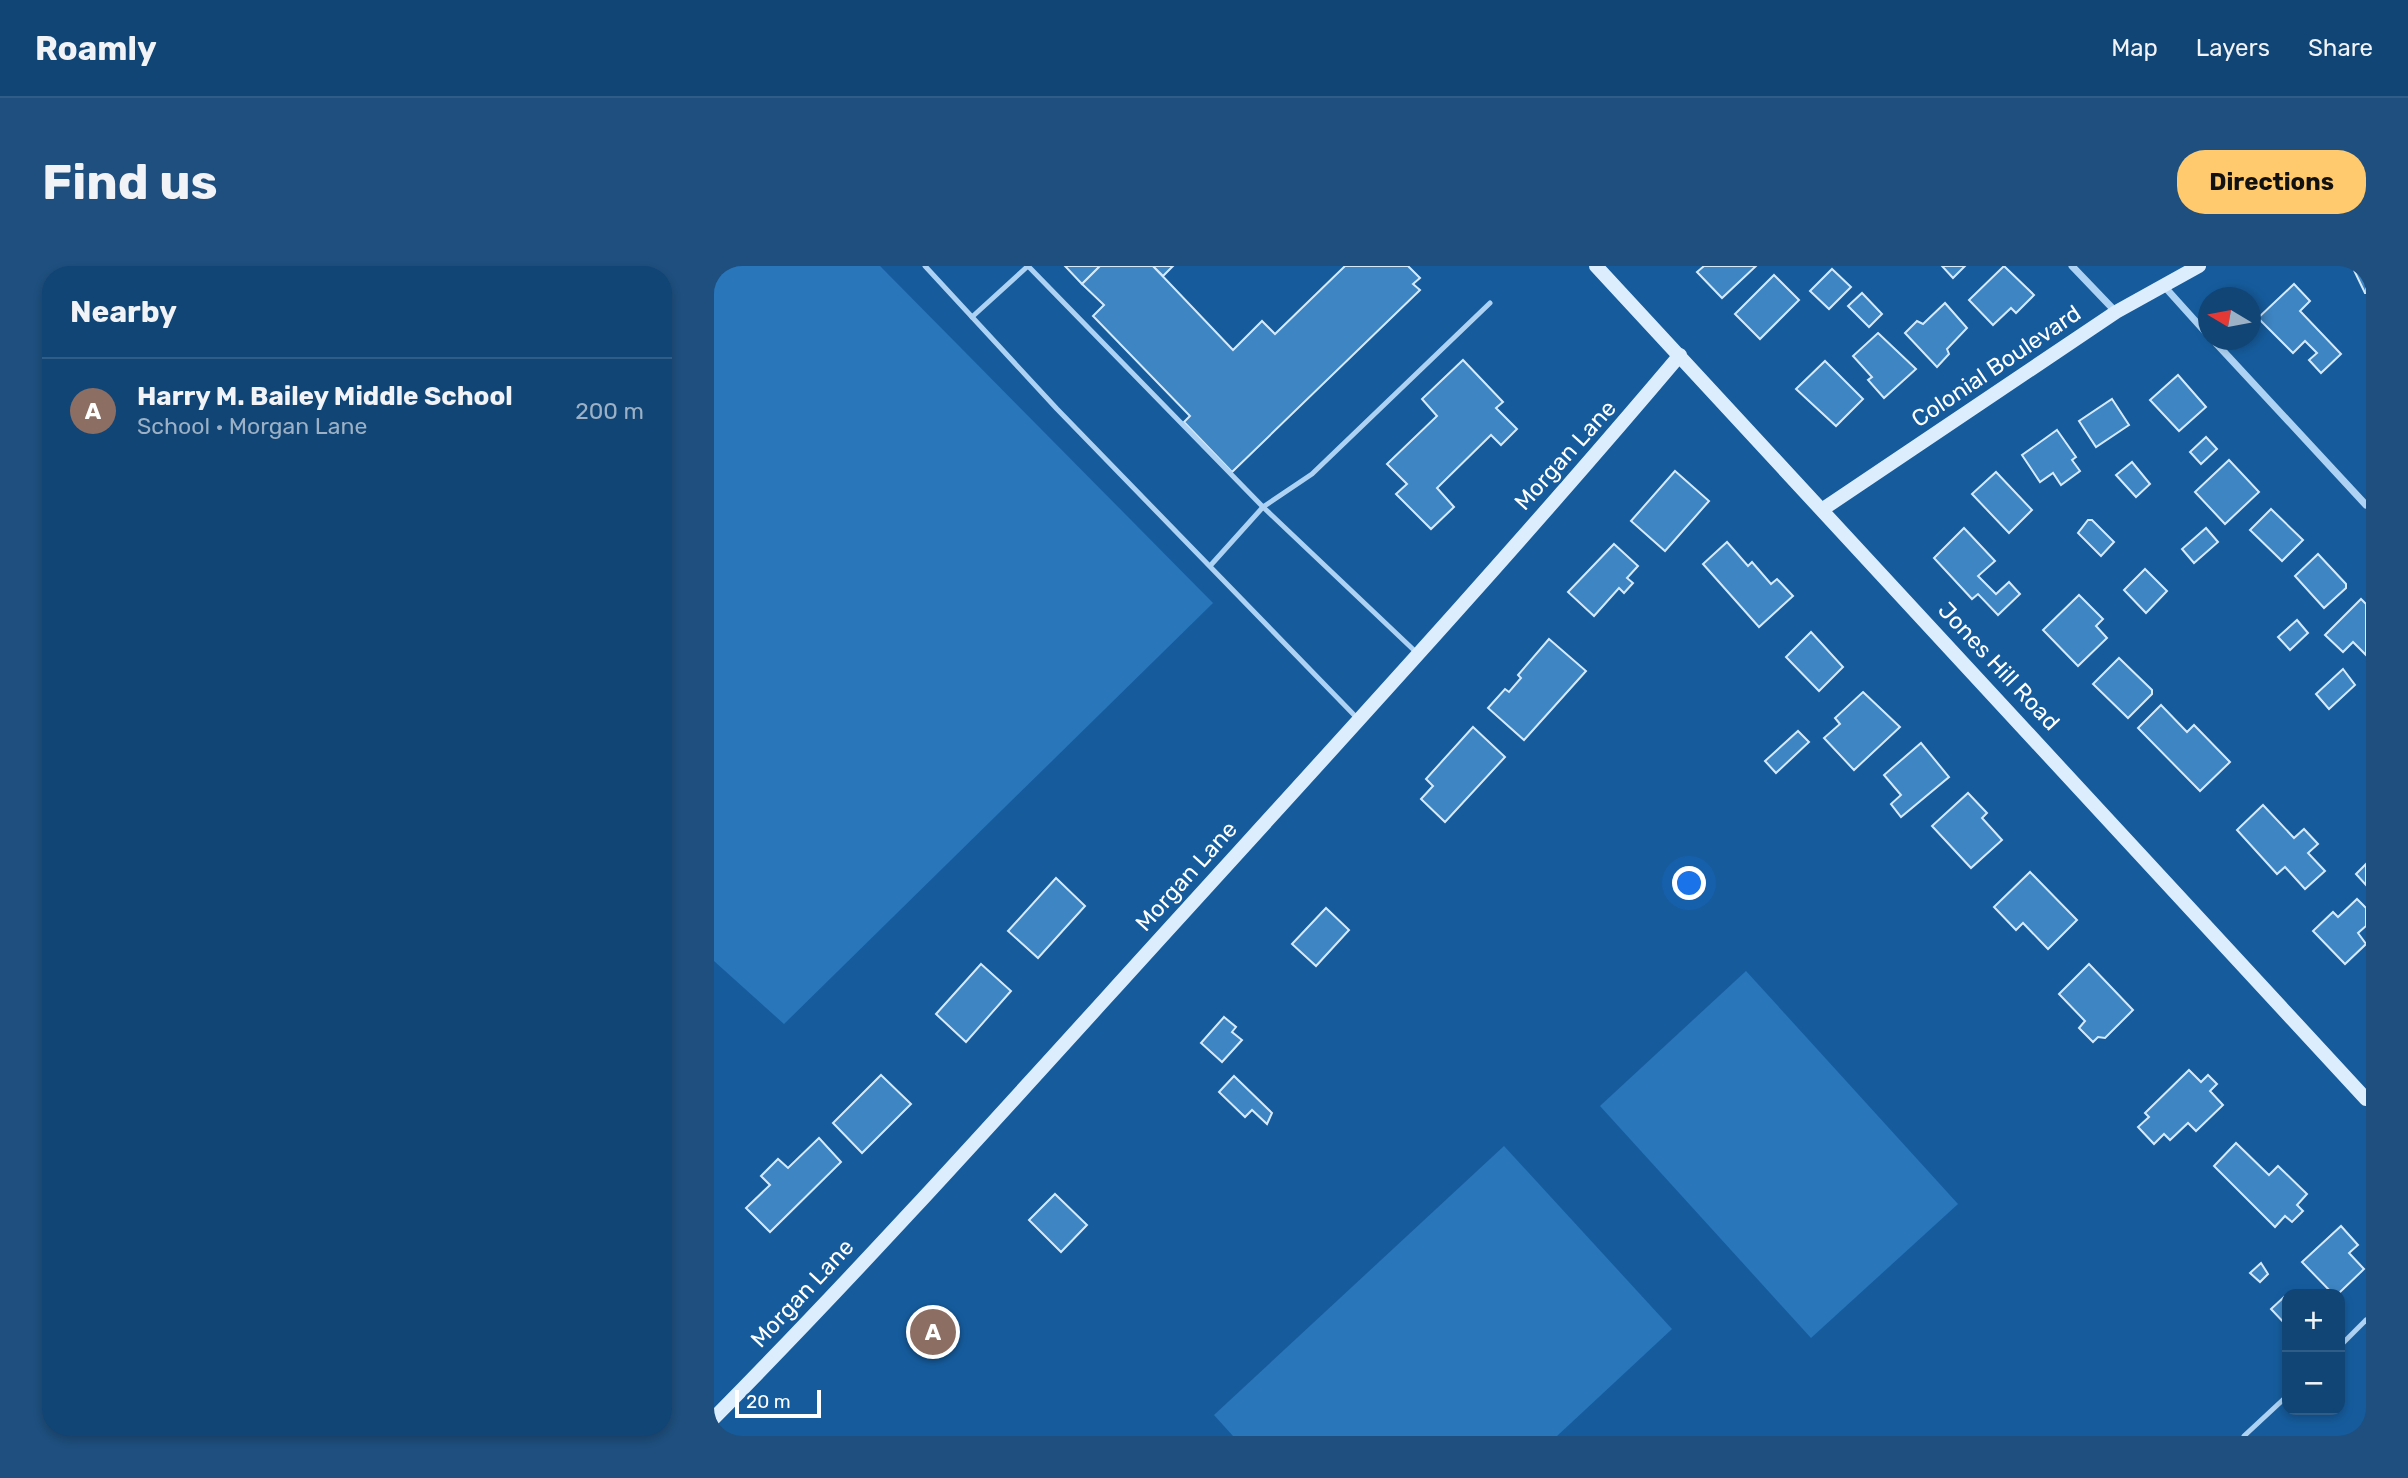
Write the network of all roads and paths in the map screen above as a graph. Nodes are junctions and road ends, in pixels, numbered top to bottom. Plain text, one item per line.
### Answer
1 (925, 266) edge
2 (1028, 266) edge
3 (1596, 266) edge
4 (2072, 266) edge
5 (2199, 266) edge
6 (2162, 285) junction
7 (1490, 303) dead end
8 (2116, 312) junction
9 (972, 317) junction
10 (2198, 324) edge
11 (2222, 350) edge
12 (1680, 355) junction
13 (2366, 505) edge
14 (1263, 507) junction
15 (1823, 509) junction
16 (1210, 566) junction
17 (1418, 654) junction
18 (1359, 719) junction
19 (2366, 1099) edge
20 (2366, 1320) edge
21 (2345, 1341) edge
22 (2282, 1401) edge
23 (714, 1418) edge
24 (2244, 1436) edge

1 - 9 lane
2 - 9 lane
2 - 14 lane
3 - 12 street, Jones Hill Road
4 - 8 street
5 - 6 street, Colonial Boulevard
6 - 8 street, Colonial Boulevard
6 - 10 street
7 - 14 lane
8 - 15 street, Colonial Boulevard
9 - 16 lane
11 - 13 street
12 - 15 street, Jones Hill Road
12 - 17 street, Morgan Lane
14 - 16 lane
14 - 17 lane
15 - 19 street, Jones Hill Road
16 - 18 lane
17 - 18 street, Morgan Lane
18 - 23 street, Morgan Lane
20 - 21 lane
22 - 24 lane

